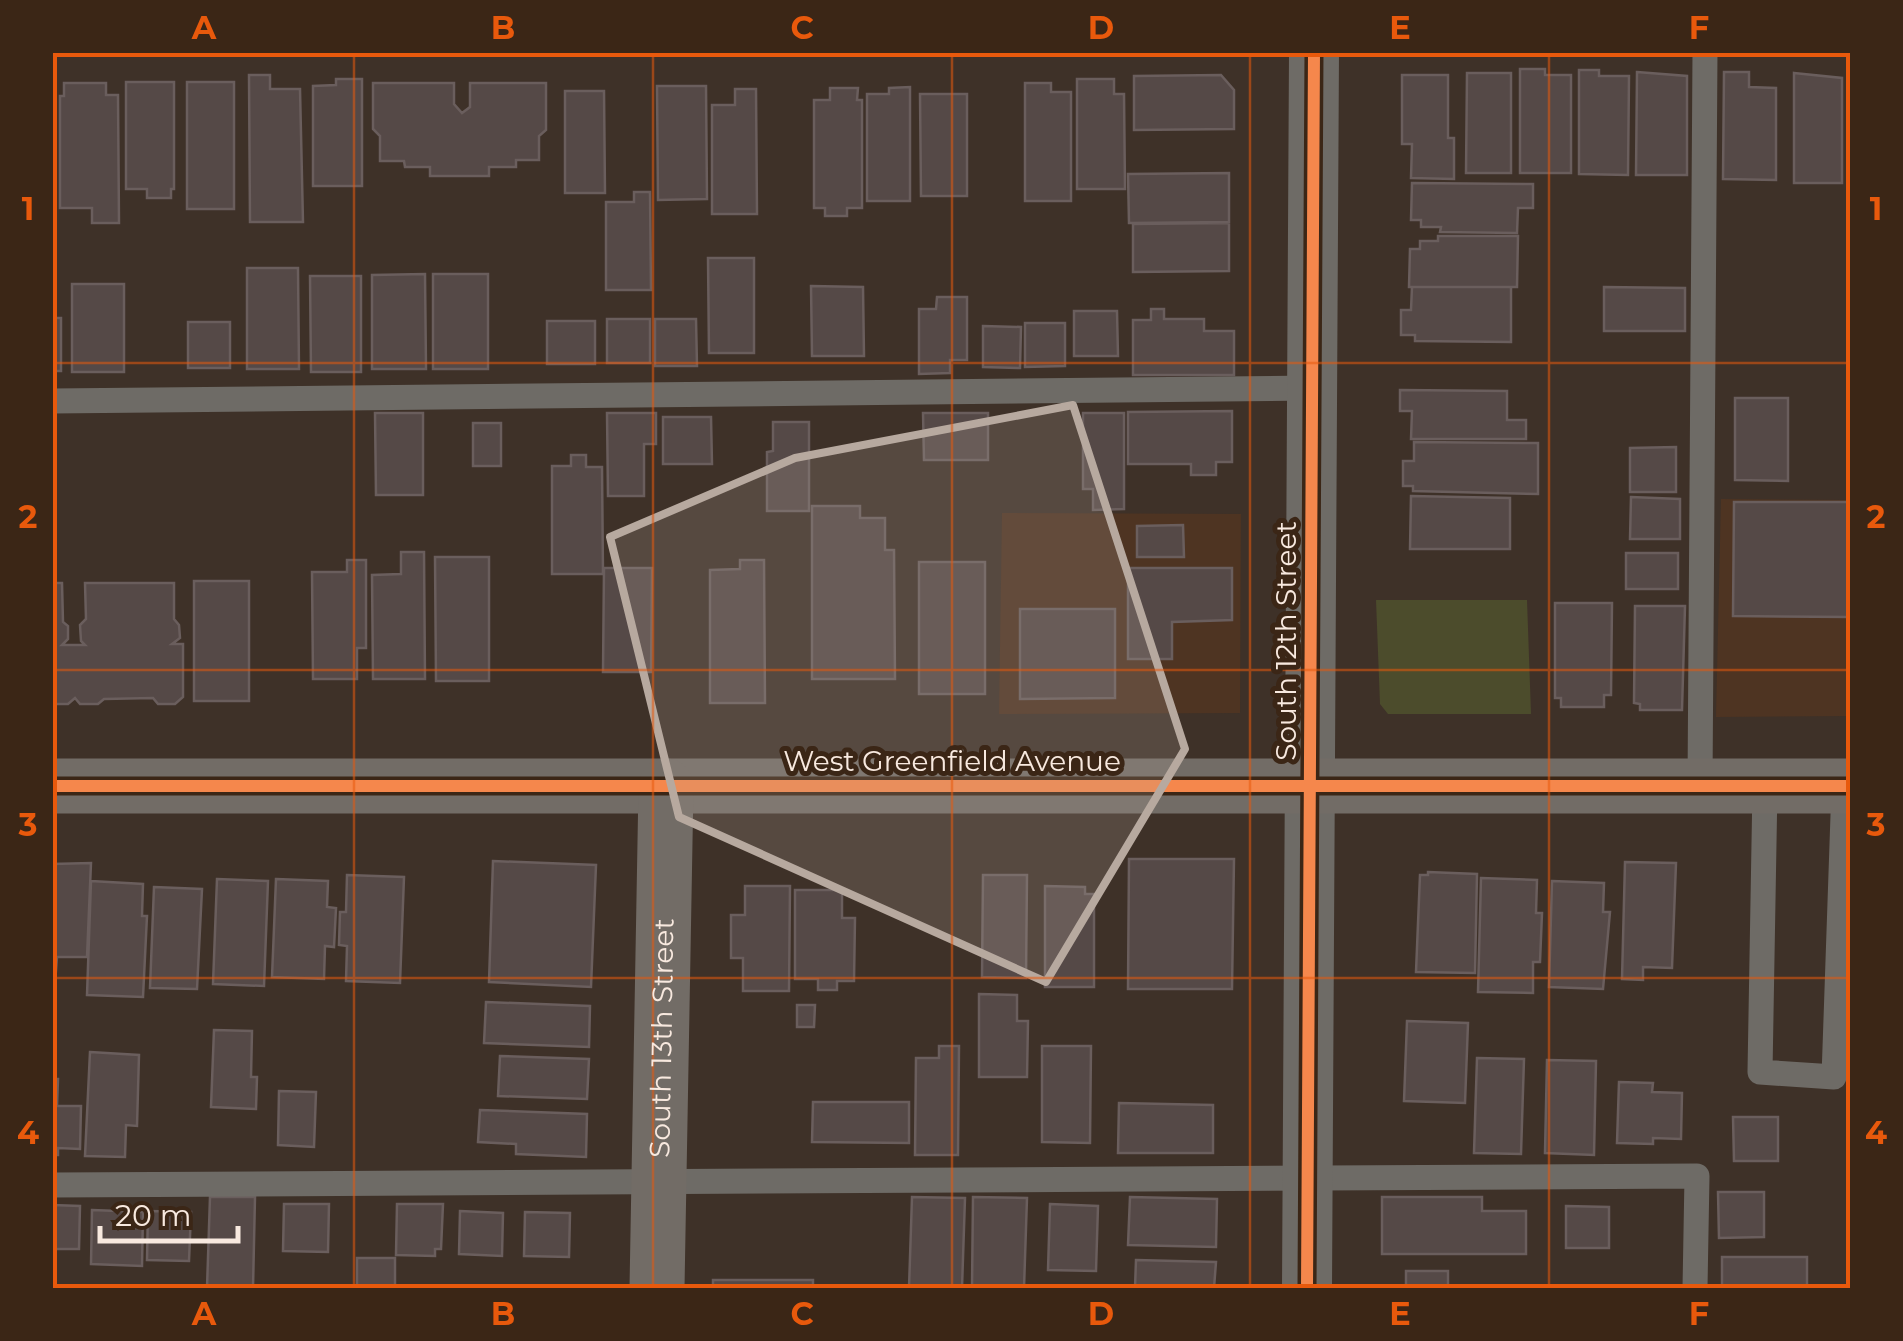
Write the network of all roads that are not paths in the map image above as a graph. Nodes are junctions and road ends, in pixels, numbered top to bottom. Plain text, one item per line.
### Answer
1 (1314, 52) edge
2 (1705, 52) edge
3 (1311, 388) junction
4 (52, 401) edge
5 (52, 786) edge
6 (666, 786) junction
7 (1311, 786) junction
8 (1700, 786) junction
9 (1765, 786) junction
10 (1847, 786) edge
11 (1310, 1181) junction
12 (660, 1182) junction
13 (52, 1185) edge
14 (657, 1288) edge
15 (1308, 1288) edge
16 (1695, 1288) edge

1 - 3 street, South 12th Street
2 - 8 lane
3 - 4 lane
3 - 7 street, South 12th Street
5 - 6 main road, West Greenfield Avenue
6 - 7 main road, West Greenfield Avenue
6 - 12 main road, South 13th Street
7 - 8 main road, West Greenfield Avenue
7 - 11 street, South 12th Street
8 - 9 main road, West Greenfield Avenue
9 - 10 main road, West Greenfield Avenue
9 - 10 lane
11 - 12 lane
11 - 15 street, South 12th Street
11 - 16 lane
12 - 13 lane
12 - 14 main road, South 13th Street

